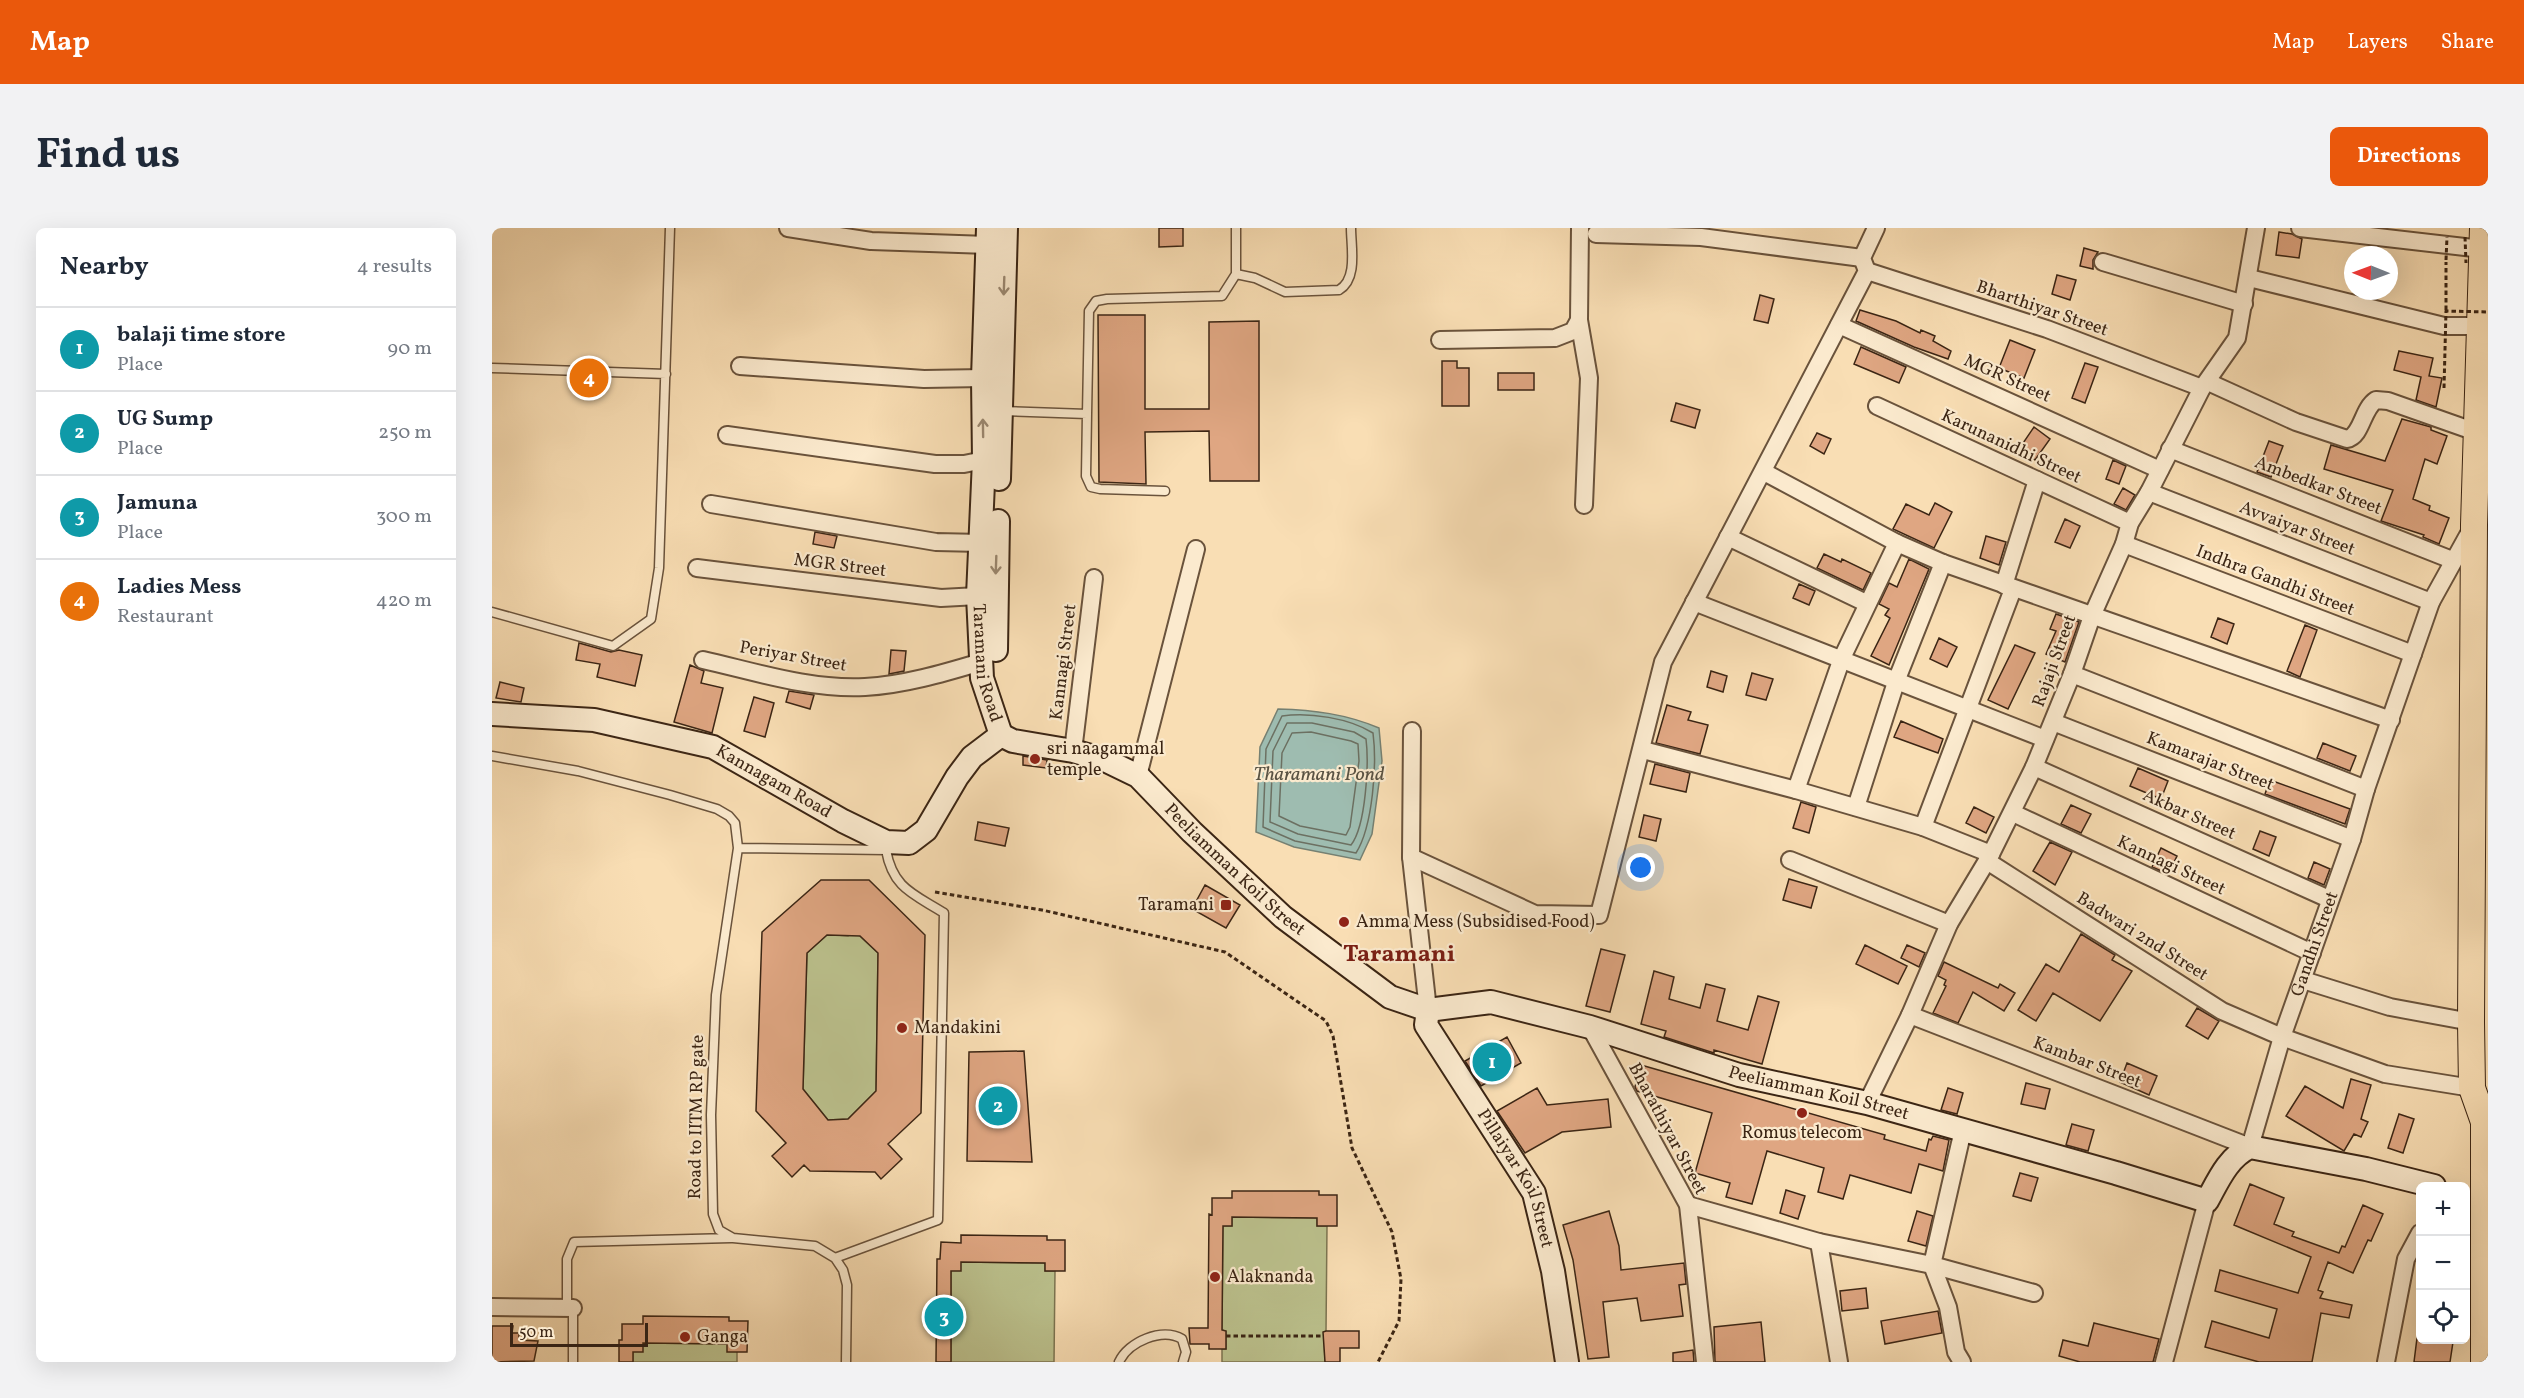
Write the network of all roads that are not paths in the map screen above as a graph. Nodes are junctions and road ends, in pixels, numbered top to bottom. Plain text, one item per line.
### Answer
1 (670, 228) edge
2 (788, 228) edge
3 (1006, 228) edge
4 (1236, 228) edge
5 (1351, 228) edge
6 (1580, 228) edge
7 (1876, 228) edge
8 (2256, 228) edge
9 (2300, 228) edge
10 (1596, 234) dead end
11 (988, 237) edge
12 (2474, 244) edge
13 (2103, 262) dead end
14 (1864, 264) junction
15 (1236, 274) junction
16 (2249, 278) junction
17 (2244, 304) junction
18 (2484, 319) edge
19 (1579, 320) junction
20 (1839, 325) junction
21 (1440, 340) dead end
22 (740, 366) dead end
23 (492, 368) edge
24 (666, 374) junction
25 (983, 378) junction
26 (2205, 385) junction
27 (1877, 406) dead end
28 (1001, 411) junction
29 (1087, 414) junction
30 (2476, 432) junction
31 (727, 435) dead end
32 (2170, 449) junction
33 (984, 460) junction
34 (2160, 470) junction
35 (1764, 472) junction
36 (2037, 480) junction
37 (1165, 492) dead end
38 (2149, 492) junction
39 (711, 504) dead end
40 (1584, 505) dead end
41 (2130, 523) junction
42 (2474, 525) junction
43 (1728, 537) junction
44 (981, 543) junction
45 (1897, 543) junction
46 (2124, 544) junction
47 (1196, 549) dead end
48 (2452, 560) junction
49 (1943, 562) junction
50 (697, 568) dead end
51 (1094, 578) dead end
52 (2009, 587) junction
53 (978, 596) junction
54 (1694, 602) junction
55 (2431, 602) junction
56 (1866, 603) junction
57 (492, 612) edge
58 (2092, 616) junction
59 (2413, 654) junction
60 (1842, 658) junction
61 (703, 660) dead end
62 (981, 662) junction
63 (2072, 674) junction
64 (1897, 679) junction
65 (1966, 708) junction
66 (492, 714) edge
67 (2391, 720) junction
68 (2053, 722) junction
69 (1412, 731) dead end
70 (1001, 735) junction
71 (2045, 739) junction
72 (1643, 750) junction
73 (1073, 751) junction
74 (492, 756) edge
75 (2034, 767) junction
76 (1138, 776) junction
77 (2366, 789) junction
78 (1796, 790) junction
79 (1856, 807) junction
80 (2013, 813) junction
81 (1923, 827) junction
82 (2352, 839) junction
83 (886, 846) junction
84 (738, 848) junction
85 (1411, 857) junction
86 (1989, 858) junction
87 (1790, 860) dead end
88 (2329, 899) junction
89 (1949, 924) junction
90 (2312, 953) junction
91 (2303, 980) junction
92 (1428, 1010) junction
93 (1910, 1015) junction
94 (2471, 1022) junction
95 (1590, 1027) junction
96 (2282, 1036) junction
97 (2472, 1088) junction
98 (1867, 1103) junction
99 (1962, 1130) junction
100 (2250, 1147) junction
101 (2418, 1182) edge
102 (2479, 1193) edge
103 (2207, 1201) junction
104 (1688, 1205) junction
105 (2419, 1236) edge
106 (733, 1238) junction
107 (1819, 1242) junction
108 (835, 1258) junction
109 (1932, 1265) junction
110 (2034, 1293) dead end
111 (492, 1307) edge
112 (570, 1308) junction
113 (573, 1362) edge
114 (846, 1362) edge
115 (1119, 1362) edge
116 (1183, 1362) edge
117 (1567, 1362) edge
118 (1705, 1362) edge
119 (1839, 1362) edge
120 (1962, 1362) edge
121 (2164, 1362) edge
122 (2386, 1362) edge
123 (2484, 1362) edge

1 - 24 lane
2 - 11 street
3 -> 28 street, Taramani Road
4 - 15 lane
5 - 15 lane
6 - 19 street
7 - 14 street
8 - 16 street, Rajaji Street
9 - 12 street
10 - 14 street, Bharthiyar Street
11 - 25 street, Taramani Road
12 - 18 main road
13 - 17 street
14 - 20 street
14 - 26 street, Bharthiyar Street
15 - 29 lane
16 - 17 street, Rajaji Street
16 - 18 street
17 - 26 street, Rajaji Street
18 - 30 main road
19 - 21 street
19 - 40 street
20 - 34 street, MGR Street
20 - 35 street
22 - 25 street
23 - 24 lane
24 - 57 lane
33 -> 25 street, Taramani Road
26 - 30 street, Bharthiyar Street
26 - 32 street, Rajaji Street
27 - 36 street, Karunanidhi Street
28 - 29 lane
28 -> 70 street, Taramani Road
29 - 37 lane
30 - 42 main road
31 - 33 street
32 - 34 street, Rajaji Street
32 - 48 street, Ambedkar Street
33 - 44 street, Taramani Road
34 - 38 street, Rajaji Street
35 - 43 street
35 - 45 street
36 - 41 street, Karunanidhi Street
36 - 52 street
38 - 41 street, Rajaji Street
38 - 55 street, Avvaiyar Street
39 - 44 street
41 - 46 street, Rajaji Street
42 - 48 street, Gandhi Street
42 - 94 main road
43 - 54 street
43 - 56 street
44 - 53 street, Taramani Road
45 - 49 street
45 - 56 street
46 - 58 street, Rajaji Street
46 - 59 street, Indhra Gandhi Street
47 - 76 street
48 - 55 street, Gandhi Street
49 - 52 street
49 - 64 street
50 - 53 street, MGR Street
51 - 73 street, Kannagi Street
52 - 58 street
52 - 65 street
53 - 62 street, Taramani Road
54 - 60 street
54 - 72 street
55 - 59 street, Gandhi Street
56 - 60 street
58 - 63 street, Rajaji Street
58 - 67 street
59 - 67 street, Gandhi Street
60 - 64 street
60 - 78 street
61 - 62 street, Periyar Street
62 - 70 street, Taramani Road
63 - 68 street, Rajaji Street
63 - 77 street
64 - 65 street
64 - 79 street
65 - 71 street
65 - 81 street
66 - 83 street, Kannagam Road
67 - 77 street, Gandhi Street
68 - 71 street, Rajaji Street
68 - 82 street, Kamarajar Street
69 - 85 street
70 - 73 street, Peeliamman Koil Street
70 - 83 street
71 - 75 street, Rajaji Street
72 - 78 street, Badwari 2nd Street
72 - 85 street
73 - 76 street, Peeliamman Koil Street
74 - 84 lane
75 - 80 street, Rajaji Street
75 - 88 street, Akbar Street
76 - 92 street, Peeliamman Koil Street
77 - 82 street, Gandhi Street
78 - 79 street, Badwari 2nd Street
79 - 81 street, Badwari 2nd Street
80 - 86 street, Rajaji Street
80 - 90 street, Kannagi Street
81 - 86 street, Badwari 2nd Street
82 - 88 street, Gandhi Street
83 - 84 lane
83 - 108 lane
84 - 106 lane, Road to IITM RP gate
85 - 92 street
86 - 89 street, Rajaji Street
86 - 96 street, Badwari 2nd Street
87 - 89 street
88 - 90 street, Gandhi Street
89 - 93 street, Rajaji Street
90 - 91 street, Gandhi Street
91 - 94 street
91 - 96 street, Gandhi Street
92 - 95 street, Peeliamman Koil Street
92 - 117 street, Pillaiyar Koil Street
93 - 98 street, Rajaji Street
93 - 100 street, Kambar Street
94 - 97 main road
95 - 98 street, Peeliamman Koil Street
95 - 104 street, Bharathiyar Street
96 - 97 street, Badwari 2nd Street
96 - 100 street, Gandhi Street
97 - 102 main road
98 - 99 street, Peeliamman Koil Street
99 - 103 street, Peeliamman Koil Street
99 - 109 street
100 - 101 street
100 - 103 street
102 - 123 main road
103 - 121 street
104 - 107 street
104 - 118 street, Bharathiyar Street
105 - 122 street
106 - 108 lane
106 - 112 lane
107 - 109 street
107 - 119 street
108 - 114 lane
109 - 110 street
109 - 120 street
111 - 112 street
112 - 113 lane
115 - 116 lane

